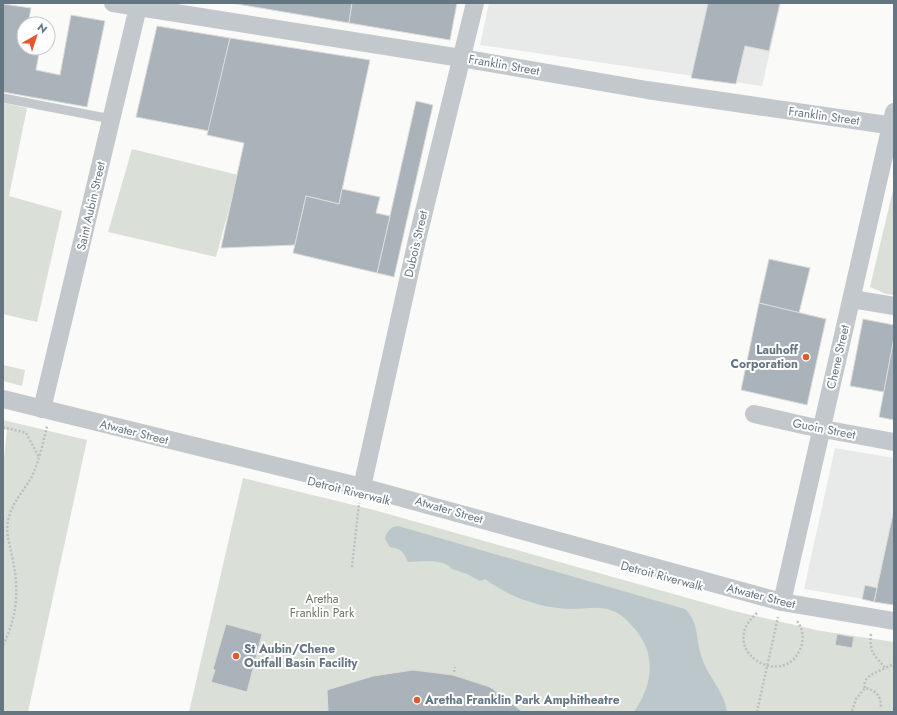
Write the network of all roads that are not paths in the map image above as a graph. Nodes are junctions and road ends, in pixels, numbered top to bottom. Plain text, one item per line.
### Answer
1 (113, 3) edge
2 (474, 3) edge
3 (139, 5) edge
4 (461, 58) junction
5 (3, 98) edge
6 (112, 119) junction
7 (893, 121) edge
8 (852, 299) junction
9 (894, 306) edge
10 (3, 399) edge
11 (754, 414) dead end
12 (41, 416) junction
13 (821, 429) junction
14 (894, 442) edge
15 (358, 497) junction
16 (776, 608) junction
17 (894, 621) edge

1 - 3 street, Franklin Street
2 - 4 street, Dubois Street
3 - 4 street, Franklin Street
3 - 6 street, Saint Aubin Street
4 - 7 street, Franklin Street
4 - 15 street, Dubois Street
5 - 6 lane
6 - 12 street, Saint Aubin Street
7 - 8 street, Chene Street
8 - 9 street
8 - 13 street, Chene Street
10 - 12 street, Atwater Street
11 - 13 street, Guoin Street
12 - 15 street, Atwater Street
13 - 14 street, Guoin Street
13 - 16 street, Chene Street
15 - 16 street, Atwater Street
16 - 17 street, Atwater Street

